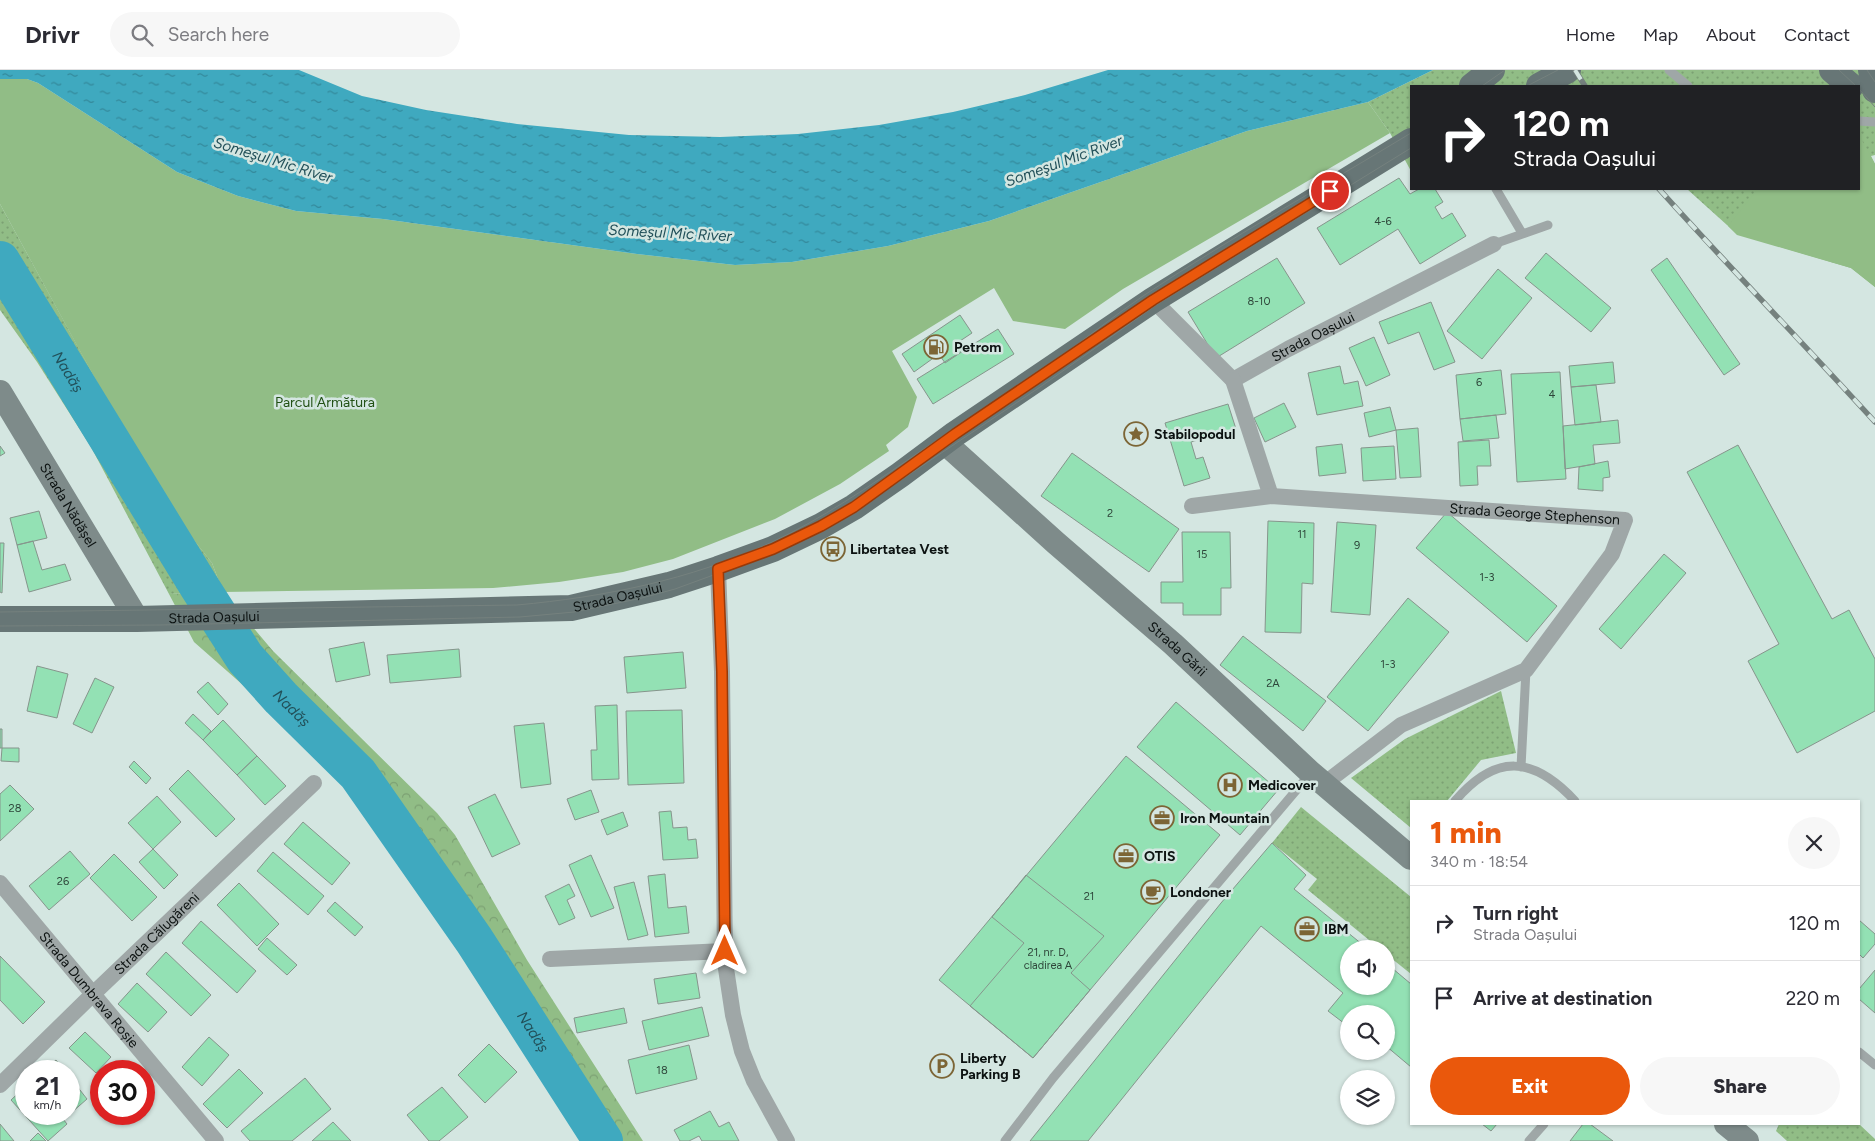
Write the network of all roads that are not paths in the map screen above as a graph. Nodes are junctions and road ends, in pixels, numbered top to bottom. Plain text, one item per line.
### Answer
1 (1492, 70) edge
2 (1568, 70) edge
3 (1669, 70) edge
4 (1832, 70) edge
5 (1871, 70) edge
6 (1473, 85) edge
7 (1541, 85) edge
8 (1687, 85) edge
9 (1850, 85) edge
10 (1860, 89) edge
11 (1875, 91) edge
12 (1860, 121) edge
13 (1875, 122) edge
14 (1410, 142) edge
15 (1497, 190) edge
16 (1548, 226) dead end
17 (1522, 233) junction
18 (1494, 244) joint
19 (1153, 300) junction
20 (1233, 380) junction
21 (0, 392) edge
22 (948, 446) junction
23 (1271, 496) junction
24 (1192, 506) dead end
25 (718, 569) junction
26 (148, 619) junction
27 (0, 620) edge
28 (1526, 670) junction
29 (1521, 767) junction
30 (1318, 778) junction
31 (314, 784) dead end
32 (1456, 800) edge
33 (1573, 800) edge
34 (1410, 856) edge
35 (0, 883) edge
36 (725, 951) junction
37 (550, 959) dead end
38 (93, 994) junction
39 (1860, 1053) edge
40 (1875, 1065) edge
41 (0, 1086) edge
42 (1543, 1125) edge
43 (1727, 1125) edge
44 (216, 1141) edge
45 (787, 1141) edge
46 (1005, 1141) edge
47 (1529, 1141) edge
48 (1747, 1141) edge

1 - 6 main road
2 - 7 main road
3 - 8 lane
4 - 9 main road
5 - 11 main road
10 - 11 main road
12 - 13 lane
14 - 19 main road, Strada Oașului
15 - 17 lane
16 - 17 lane
17 - 18 lane
18 - 20 street, Strada Oașului
19 - 20 street
19 - 22 main road, Strada Oașului
20 - 23 street
21 - 26 street, Strada Nădășel
22 - 25 main road, Strada Oașului
22 - 30 street, Strada Gării
23 - 24 street, Strada George Stephenson
23 - 28 street, Strada George Stephenson
25 - 26 main road, Strada Oașului
25 - 36 street
26 - 27 main road, Strada Oașului
28 - 29 lane
28 - 30 street, Strada George Stephenson
29 - 32 lane
29 - 33 lane
30 - 34 street, Strada Gării
30 - 46 lane
31 - 38 street, Strada Călugăreni
35 - 38 street, Strada Dumbrava Roșie
36 - 37 street
36 - 45 street
38 - 41 street, Strada Călugăreni
38 - 44 street, Strada Dumbrava Roșie
39 - 40 lane
42 - 47 lane
43 - 48 street

